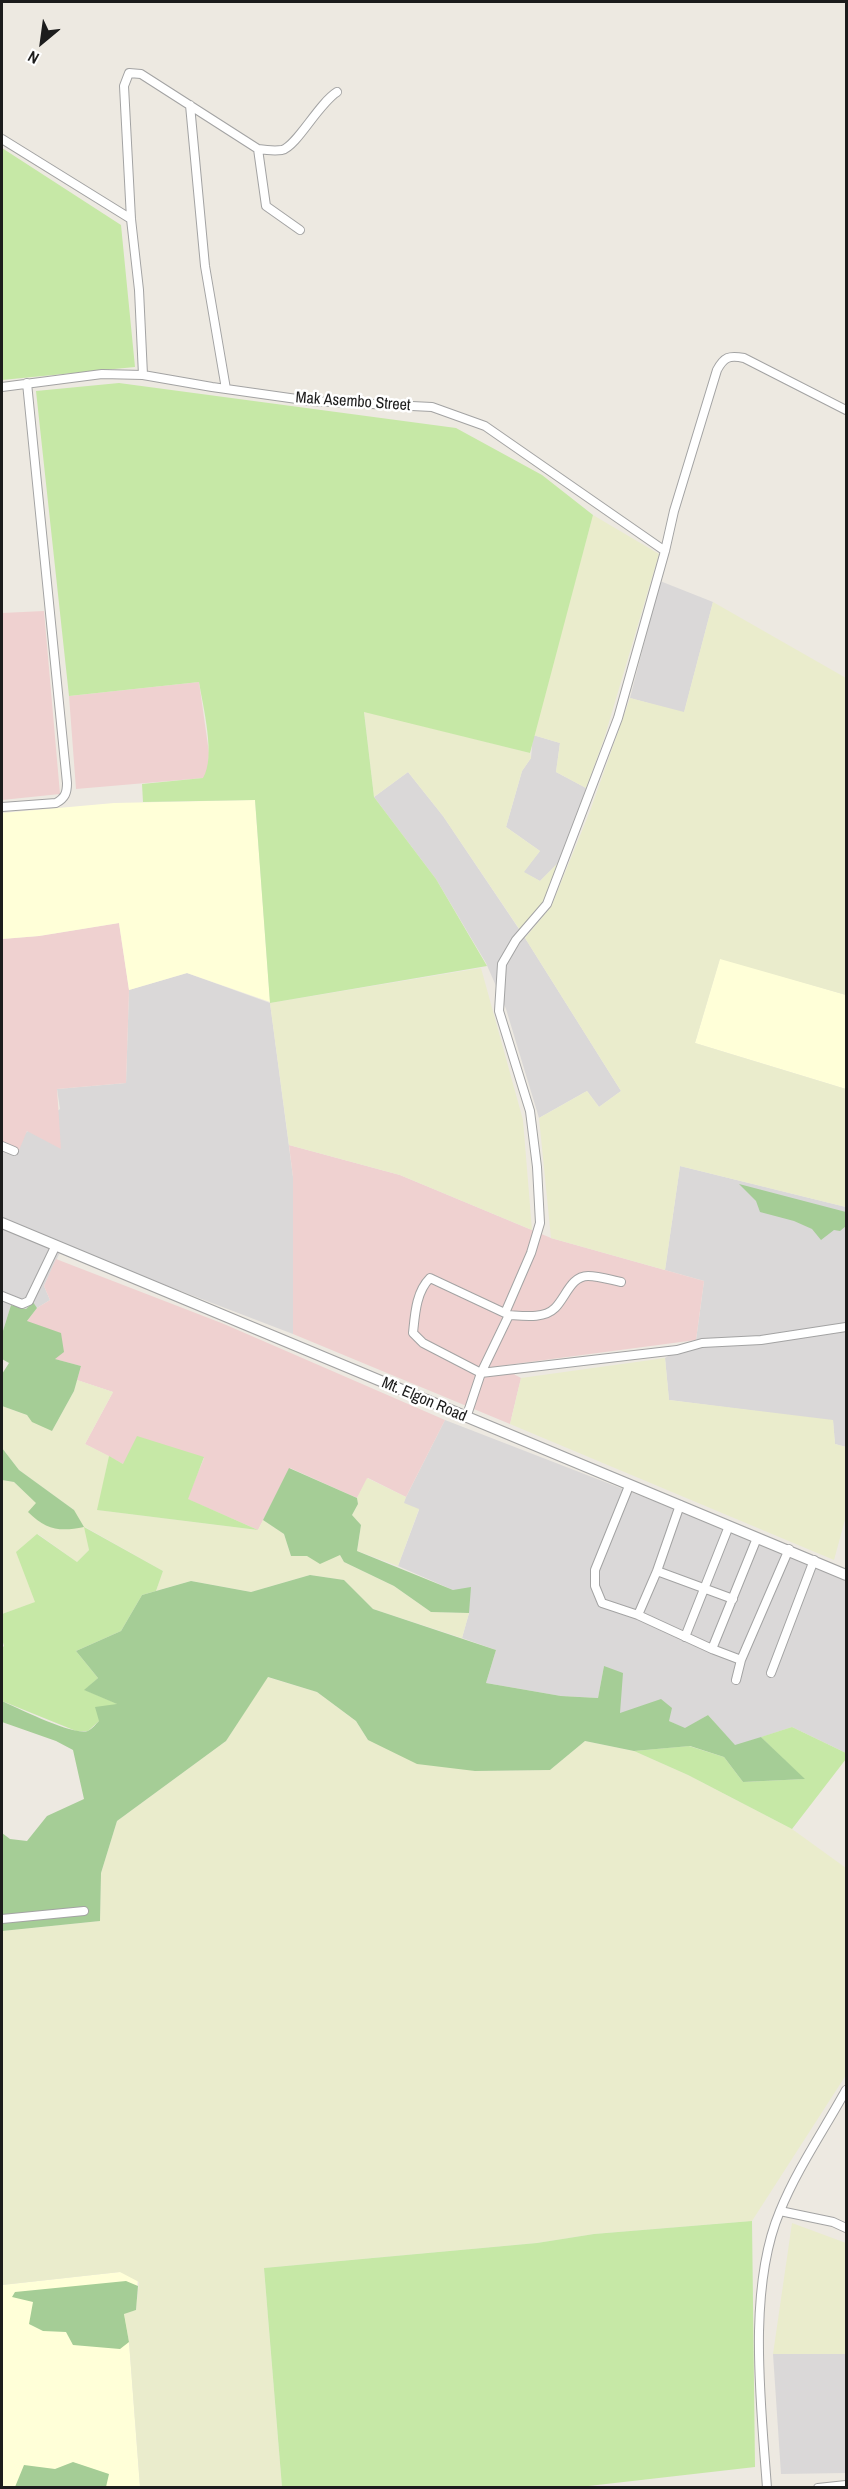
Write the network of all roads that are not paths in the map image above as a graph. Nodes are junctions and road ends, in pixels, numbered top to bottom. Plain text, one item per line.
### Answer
1 (337, 92) dead end
2 (190, 105) junction
3 (2, 139) edge
4 (258, 149) junction
5 (131, 219) junction
6 (300, 230) dead end
7 (143, 375) junction
8 (27, 383) junction
9 (2, 387) edge
10 (226, 389) junction
11 (846, 410) edge
12 (665, 551) junction
13 (2, 807) edge
14 (2, 1146) edge
15 (14, 1151) dead end
16 (2, 1223) edge
17 (55, 1247) junction
18 (621, 1282) dead end
19 (2, 1296) edge
20 (507, 1314) junction
21 (846, 1327) edge
22 (481, 1373) junction
23 (466, 1418) junction
24 (629, 1485) junction
25 (680, 1505) junction
26 (729, 1526) junction
27 (757, 1538) junction
28 (789, 1550) junction
29 (814, 1560) junction
30 (657, 1571) junction
31 (846, 1575) edge
32 (704, 1589) junction
33 (733, 1599) junction
34 (638, 1616) junction
35 (685, 1637) junction
36 (712, 1649) junction
37 (741, 1660) junction
38 (771, 1673) dead end
39 (736, 1680) dead end
40 (84, 1911) dead end
41 (2, 1919) edge
42 (846, 2091) edge
43 (780, 2211) junction
44 (846, 2228) edge
45 (846, 2485) edge
46 (767, 2487) edge
47 (818, 2487) edge

1 - 4 street
2 - 4 street
2 - 5 street
2 - 10 street
3 - 5 street
4 - 6 street
5 - 7 street
7 - 8 street, Mak Asembo Street
7 - 10 street, Mak Asembo Street
8 - 9 street, Mak Asembo Street
8 - 13 street
10 - 12 street, Mak Asembo Street
11 - 12 street
12 - 20 street
14 - 15 street
16 - 17 street, Mt. Elgon Road
17 - 19 street
17 - 23 street, Mt. Elgon Road
18 - 20 street
20 - 22 street
20 - 22 street
21 - 22 street
22 - 23 street
23 - 24 street, Mt. Elgon Road
24 - 25 street, Mt. Elgon Road
24 - 34 street
25 - 26 street, Mt. Elgon Road
25 - 30 street
26 - 27 street, Mt. Elgon Road
26 - 32 street
27 - 28 street, Mt. Elgon Road
27 - 33 street
28 - 29 street, Mt. Elgon Road
28 - 37 street
29 - 31 street, Mt. Elgon Road
29 - 38 street
30 - 32 street
30 - 34 street
32 - 33 street
32 - 35 street
33 - 36 street
34 - 35 street
35 - 36 street
36 - 37 street
37 - 39 street
40 - 41 street
42 - 43 street
43 - 44 street
43 - 46 street
45 - 47 street

